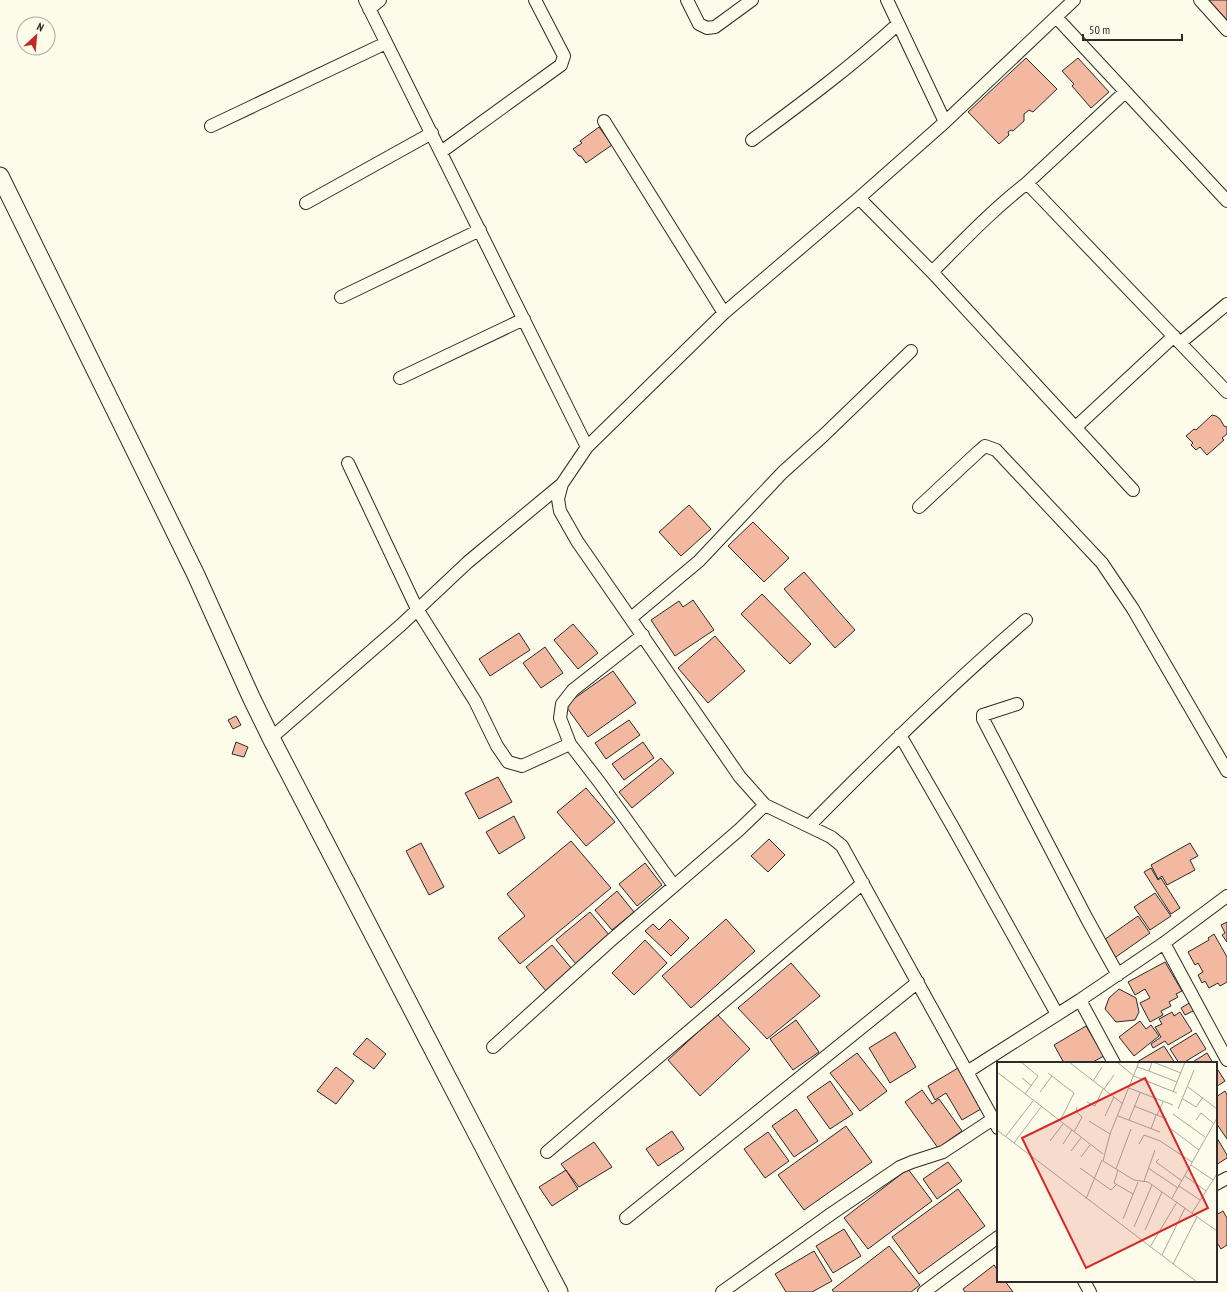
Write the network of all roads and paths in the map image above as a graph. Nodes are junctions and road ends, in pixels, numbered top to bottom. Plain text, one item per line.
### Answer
1 (380, 0) edge
2 (536, 0) edge
3 (687, 0) edge
4 (752, 0) edge
5 (886, 0) edge
6 (1074, 0) edge
7 (1200, 0) edge
8 (367, 4) edge
9 (1056, 17) junction
10 (898, 24) junction
11 (1227, 30) edge
12 (386, 44) junction
13 (1125, 92) junction
14 (604, 121) dead end
15 (945, 122) junction
16 (211, 126) dead end
17 (432, 133) junction
18 (752, 140) dead end
19 (441, 152) junction
20 (0, 176) edge
21 (1027, 183) junction
22 (859, 198) junction
23 (1227, 201) edge
24 (306, 202) dead end
25 (480, 230) junction
26 (932, 272) junction
27 (341, 297) dead end
28 (1227, 304) edge
29 (724, 313) junction
30 (524, 319) junction
31 (1177, 340) junction
32 (911, 351) dead end
33 (400, 378) dead end
34 (1227, 392) edge
35 (1076, 427) junction
36 (587, 447) junction
37 (348, 463) dead end
38 (562, 484) junction
39 (1133, 490) dead end
40 (919, 507) dead end
41 (417, 609) junction
42 (631, 618) junction
43 (1026, 620) dead end
44 (643, 635) junction
45 (1017, 704) dead end
46 (900, 735) junction
47 (271, 738) junction
48 (570, 744) junction
49 (1227, 771) edge
50 (765, 805) junction
51 (809, 826) junction
52 (863, 883) junction
53 (674, 886) junction
54 (1227, 896) edge
55 (1164, 943) junction
56 (1118, 975) junction
57 (918, 982) junction
58 (1080, 1000) junction
59 (1057, 1014) junction
60 (493, 1047) dead end
61 (1227, 1060) edge
62 (1113, 1062) edge
63 (967, 1072) junction
64 (996, 1124) edge
65 (547, 1152) dead end
66 (1227, 1178) edge
67 (1217, 1183) edge
68 (626, 1218) dead end
69 (997, 1238) edge
70 (1085, 1282) edge
71 (559, 1292) edge
72 (722, 1292) edge
73 (924, 1292) edge
74 (1090, 1292) edge

1 - 8 street
2 - 19 street
3 - 4 street
5 - 10 street
6 - 9 street
7 - 11 street
8 - 12 street
9 - 13 street
9 - 15 street
10 - 15 street
10 - 18 street
12 - 16 street
12 - 17 street
13 - 21 street
13 - 23 street
14 - 29 street
15 - 22 street
17 - 19 street
17 - 24 street
19 - 25 street
20 - 47 street
21 - 26 street
21 - 31 street
22 - 26 street
22 - 29 street
25 - 27 street
25 - 30 street
26 - 35 street
28 - 31 street
29 - 36 street
30 - 33 street
30 - 36 street
31 - 34 street
31 - 35 street
32 - 42 street
35 - 39 street
36 - 38 street
37 - 41 street
38 - 41 street
38 - 42 street
40 - 49 street
41 - 47 street
41 - 48 street
42 - 44 street
43 - 46 street
44 - 48 street
44 - 50 street
45 - 56 street
46 - 51 street
46 - 59 street
47 - 71 street
48 - 53 street
50 - 51 street
50 - 53 street
51 - 52 street
52 - 57 street
52 - 65 street
53 - 60 street
54 - 55 street
55 - 56 street
55 - 61 street
56 - 58 street
57 - 63 street
57 - 68 street
58 - 59 street
58 - 62 street
59 - 63 street
63 - 64 street
64 - 72 street
66 - 67 street
69 - 73 street
70 - 74 street

